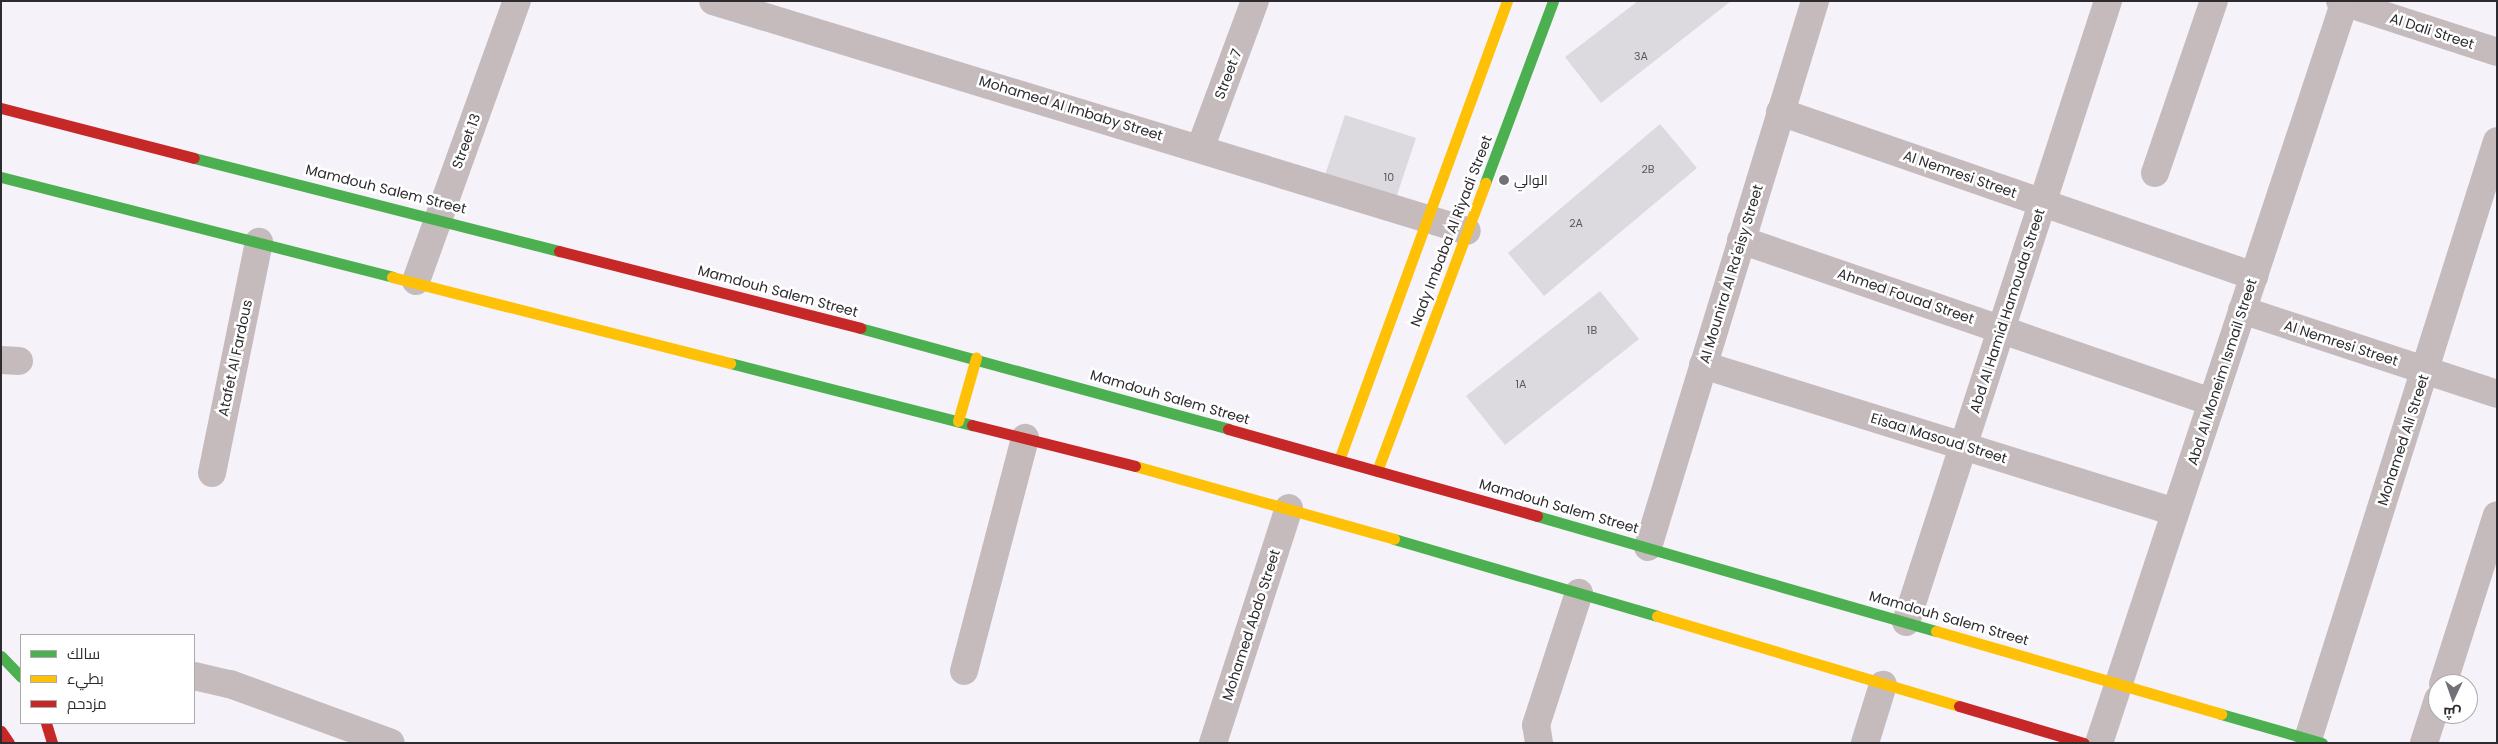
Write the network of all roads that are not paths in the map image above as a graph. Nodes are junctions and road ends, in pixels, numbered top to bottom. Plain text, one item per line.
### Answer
1 (517, 1) edge
2 (713, 1) edge
3 (1256, 1) edge
4 (1508, 1) edge
5 (1553, 1) edge
6 (1814, 1) edge
7 (2108, 1) edge
8 (2214, 1) edge
9 (2343, 2) edge
10 (2497, 52) edge
11 (1, 108) edge
12 (1780, 112) junction
13 (2497, 141) edge
14 (1201, 146) junction
15 (2155, 173) dead end
16 (1, 177) edge
17 (2043, 202) junction
18 (438, 218) junction
19 (1428, 219) junction
20 (1467, 231) junction
21 (1741, 240) junction
22 (259, 242) junction
23 (2254, 276) junction
24 (416, 281) junction
25 (2242, 310) junction
26 (2002, 329) junction
27 (976, 358) junction
28 (1703, 365) junction
29 (2424, 370) junction
30 (2497, 394) edge
31 (2212, 402) junction
32 (958, 421) junction
33 (1025, 438) junction
34 (1963, 446) junction
35 (1339, 460) junction
36 (1377, 471) junction
37 (212, 473) dead end
38 (1289, 508) junction
39 (2175, 512) junction
40 (2497, 515) edge
41 (1648, 546) junction
42 (1579, 593) junction
43 (1906, 622) junction
44 (964, 671) dead end
45 (2446, 674) edge
46 (195, 676) edge
47 (2119, 683) junction
48 (1883, 685) junction
49 (46, 724) edge
50 (2430, 724) edge
51 (1, 731) edge
52 (2315, 741) edge
53 (9, 743) edge
54 (52, 743) edge
55 (391, 743) edge
56 (1213, 743) edge
57 (1539, 743) edge
58 (1865, 743) edge
59 (2084, 743) edge
60 (2099, 743) edge
61 (2424, 743) edge

1 - 18 street, Street 13
2 - 14 street, Mohamed Al Imbaby Street
3 - 14 street, Street 7
4 - 19 main road, Nady Imbaba Al Riyadi Street
5 - 20 main road, Nady Imbaba Al Riyadi Street
6 - 12 street, Al Mounira Al Ra'eisy Street
7 - 17 street, Abd Al Hamid Hamouda Street
8 - 15 street
9 - 10 street, Al Dali Street
9 - 23 street, Abd Al Moneim Ismail Street
11 - 18 main road, Mamdouh Salem Street
12 - 17 street, Al Nemresi Street
12 - 21 street, Al Mounira Al Ra'eisy Street
13 - 29 street, Mohamed Ali Street
14 - 19 street, Mohamed Al Imbaby Street
16 - 22 main road
17 - 23 street, Al Nemresi Street
17 - 26 street, Abd Al Hamid Hamouda Street
18 - 24 street, Street 13
18 - 27 main road, Mamdouh Salem Street
19 - 20 street, Mohamed Al Imbaby Street
19 - 35 main road, Nady Imbaba Al Riyadi Street
20 - 36 main road, Nady Imbaba Al Riyadi Street
21 - 26 street, Ahmed Fouad Street
21 - 28 street, Al Mounira Al Ra'eisy Street
22 - 24 main road
22 - 37 street, Atafet Al Fardous
23 - 25 street, Abd Al Moneim Ismail Street
24 - 32 main road
25 - 29 street, Al Nemresi Street
25 - 31 street, Abd Al Moneim Ismail Street
26 - 31 street, Ahmed Fouad Street
26 - 34 street, Abd Al Hamid Hamouda Street
27 - 32 main road
27 - 35 main road, Mamdouh Salem Street
28 - 34 street, Eisaa Masoud Street
28 - 41 street, Al Mounira Al Ra'eisy Street
29 - 30 street, Al Nemresi Street
29 - 52 street, Mohamed Ali Street
31 - 39 street, Abd Al Moneim Ismail Street
32 - 33 main road
33 - 38 main road
33 - 44 street
34 - 39 street, Eisaa Masoud Street
34 - 43 street, Abd Al Hamid Hamouda Street
35 - 36 main road, Mamdouh Salem Street
36 - 41 main road, Mamdouh Salem Street
38 - 42 main road
38 - 56 street, Mohamed Abdo Street
39 - 47 street, Abd Al Moneim Ismail Street
40 - 45 street
41 - 43 main road, Mamdouh Salem Street
42 - 48 main road
42 - 57 street
43 - 47 main road, Mamdouh Salem Street
46 - 55 street
47 - 52 main road, Mamdouh Salem Street
47 - 60 street, Abd Al Moneim Ismail Street
48 - 58 street
48 - 59 main road
49 - 54 main road
50 - 61 street
51 - 53 main road

